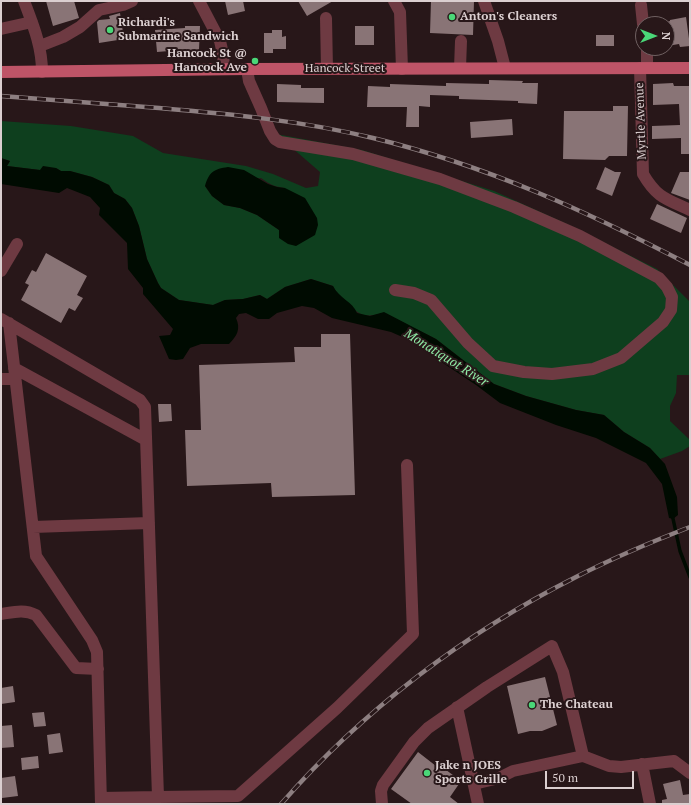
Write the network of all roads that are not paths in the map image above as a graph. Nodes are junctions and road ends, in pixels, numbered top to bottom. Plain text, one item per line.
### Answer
1 (25, 1) edge
2 (132, 1) edge
3 (199, 1) edge
4 (394, 1) edge
5 (484, 1) edge
6 (640, 5) dead end
7 (642, 16) edge
8 (326, 18) dead end
9 (32, 22) junction
10 (1, 29) edge
11 (460, 40) dead end
12 (40, 46) junction
13 (645, 56) edge
14 (327, 68) junction
15 (402, 68) junction
16 (460, 68) junction
17 (505, 68) junction
18 (643, 68) junction
19 (690, 68) edge
20 (224, 69) junction
21 (247, 69) junction
22 (1, 72) edge
23 (42, 72) junction
24 (690, 210) edge
25 (17, 244) dead end
26 (1, 271) edge
27 (395, 290) dead end
28 (5, 321) edge
29 (15, 374) junction
30 (1, 379) edge
31 (146, 440) junction
32 (407, 465) dead end
33 (149, 523) junction
34 (33, 527) junction
35 (1, 614) edge
36 (98, 670) junction
37 (457, 707) junction
38 (583, 756) junction
39 (642, 764) junction
40 (690, 773) edge
41 (474, 784) junction
42 (158, 797) junction
43 (101, 801) edge
44 (382, 804) edge
45 (478, 804) edge
46 (650, 804) edge

1 - 9 street
2 - 12 street
3 - 20 street
4 - 15 street
5 - 17 street
6 - 7 street
8 - 14 street
9 - 10 street
9 - 12 street
11 - 16 street
12 - 23 street
13 - 18 street, Myrtle Avenue
14 - 15 main road, Hancock Street
14 - 21 main road, Hancock Street
15 - 16 main road, Hancock Street
16 - 17 main road, Hancock Street
17 - 18 main road, Hancock Street
18 - 19 main road, Hancock Street
18 - 24 street, Myrtle Avenue
20 - 21 main road, Hancock Street
20 - 23 main road, Hancock Street
21 - 27 street
22 - 23 main road, Hancock Street
25 - 26 street
28 - 29 street
28 - 31 street
29 - 30 street
29 - 31 street
29 - 34 street
31 - 33 street
32 - 42 street
33 - 34 street
33 - 42 street
34 - 36 street
35 - 36 street
36 - 43 street
37 - 38 street
37 - 41 street
37 - 44 street
38 - 39 street
38 - 41 street
39 - 40 street
39 - 46 street
41 - 45 street
42 - 43 street

